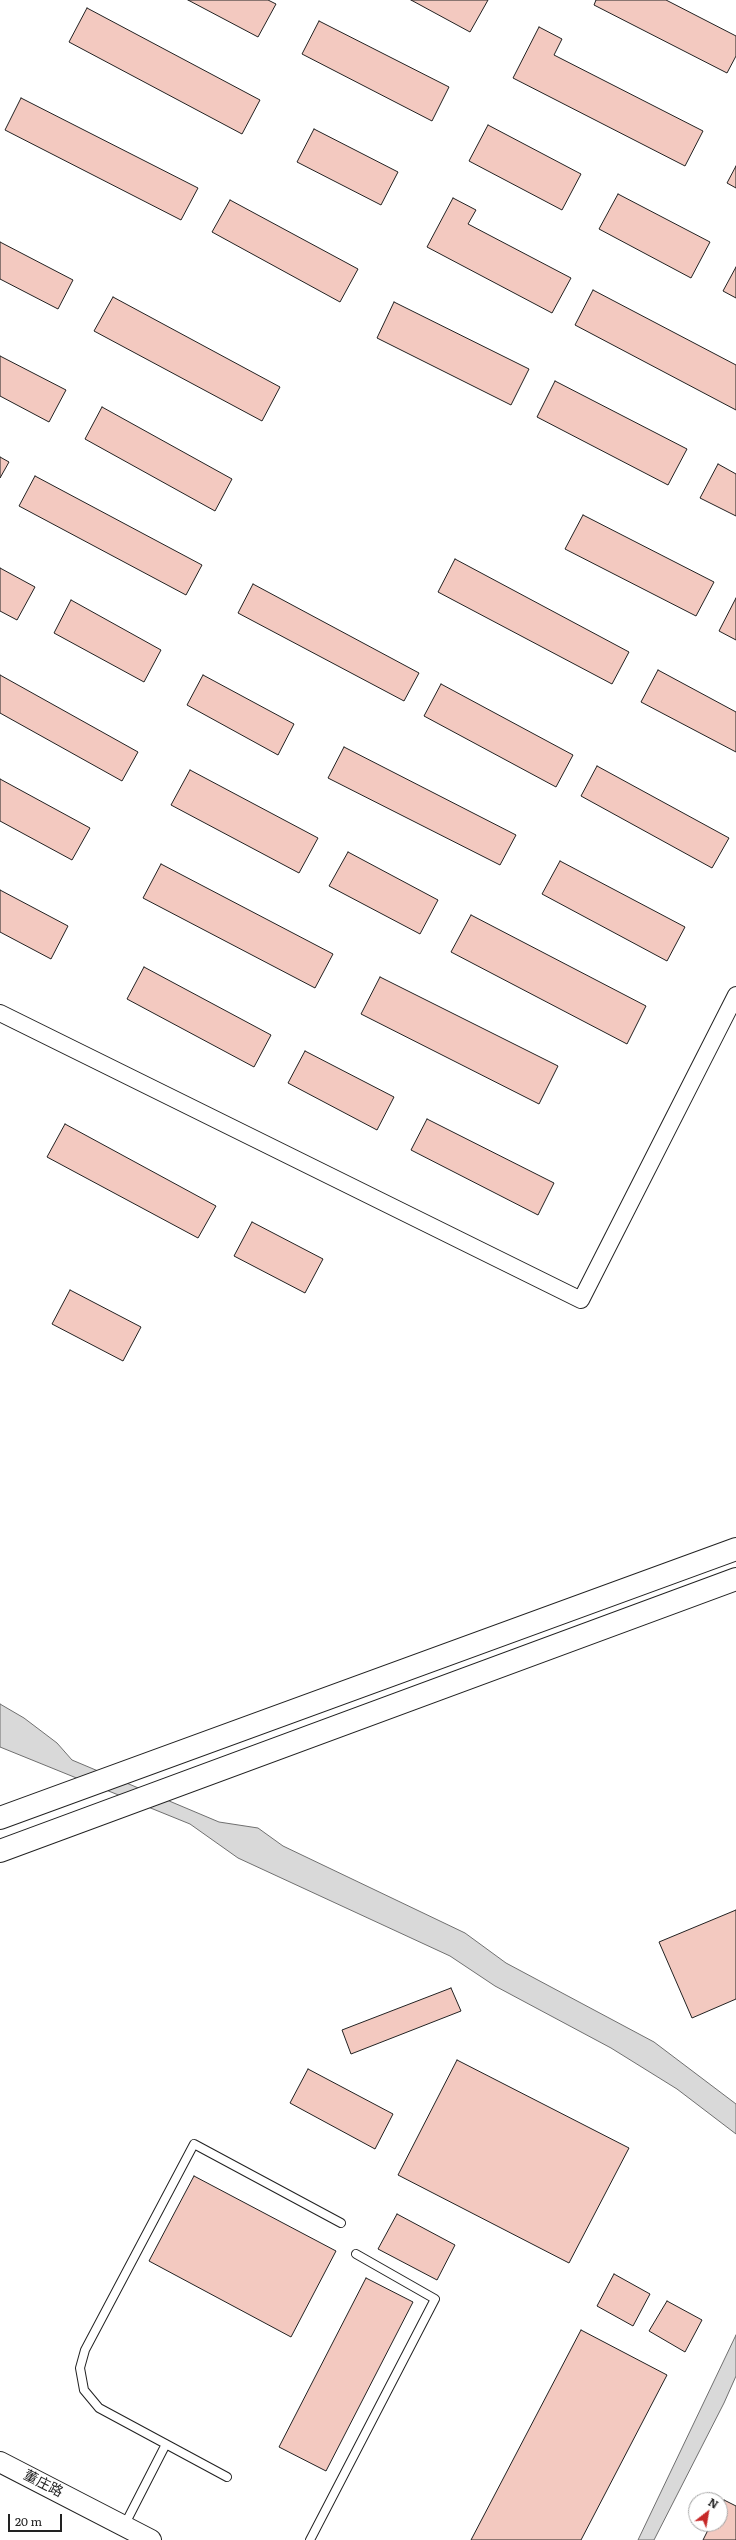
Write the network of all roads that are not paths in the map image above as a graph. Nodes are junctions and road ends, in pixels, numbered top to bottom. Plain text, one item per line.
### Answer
1 (736, 995) edge
2 (0, 1013) edge
3 (736, 1549) edge
4 (736, 1579) edge
5 (0, 1818) edge
6 (0, 1851) edge
7 (340, 2223) dead end
8 (356, 2254) dead end
9 (166, 2444) junction
10 (0, 2462) edge
11 (227, 2477) dead end
12 (124, 2526) junction
13 (151, 2540) edge
14 (310, 2540) edge

1 - 2 street
3 - 5 highway
4 - 6 highway
7 - 9 lane
8 - 14 lane
9 - 11 lane
9 - 12 lane
10 - 12 street, 董庄路
12 - 13 street, 董庄路

